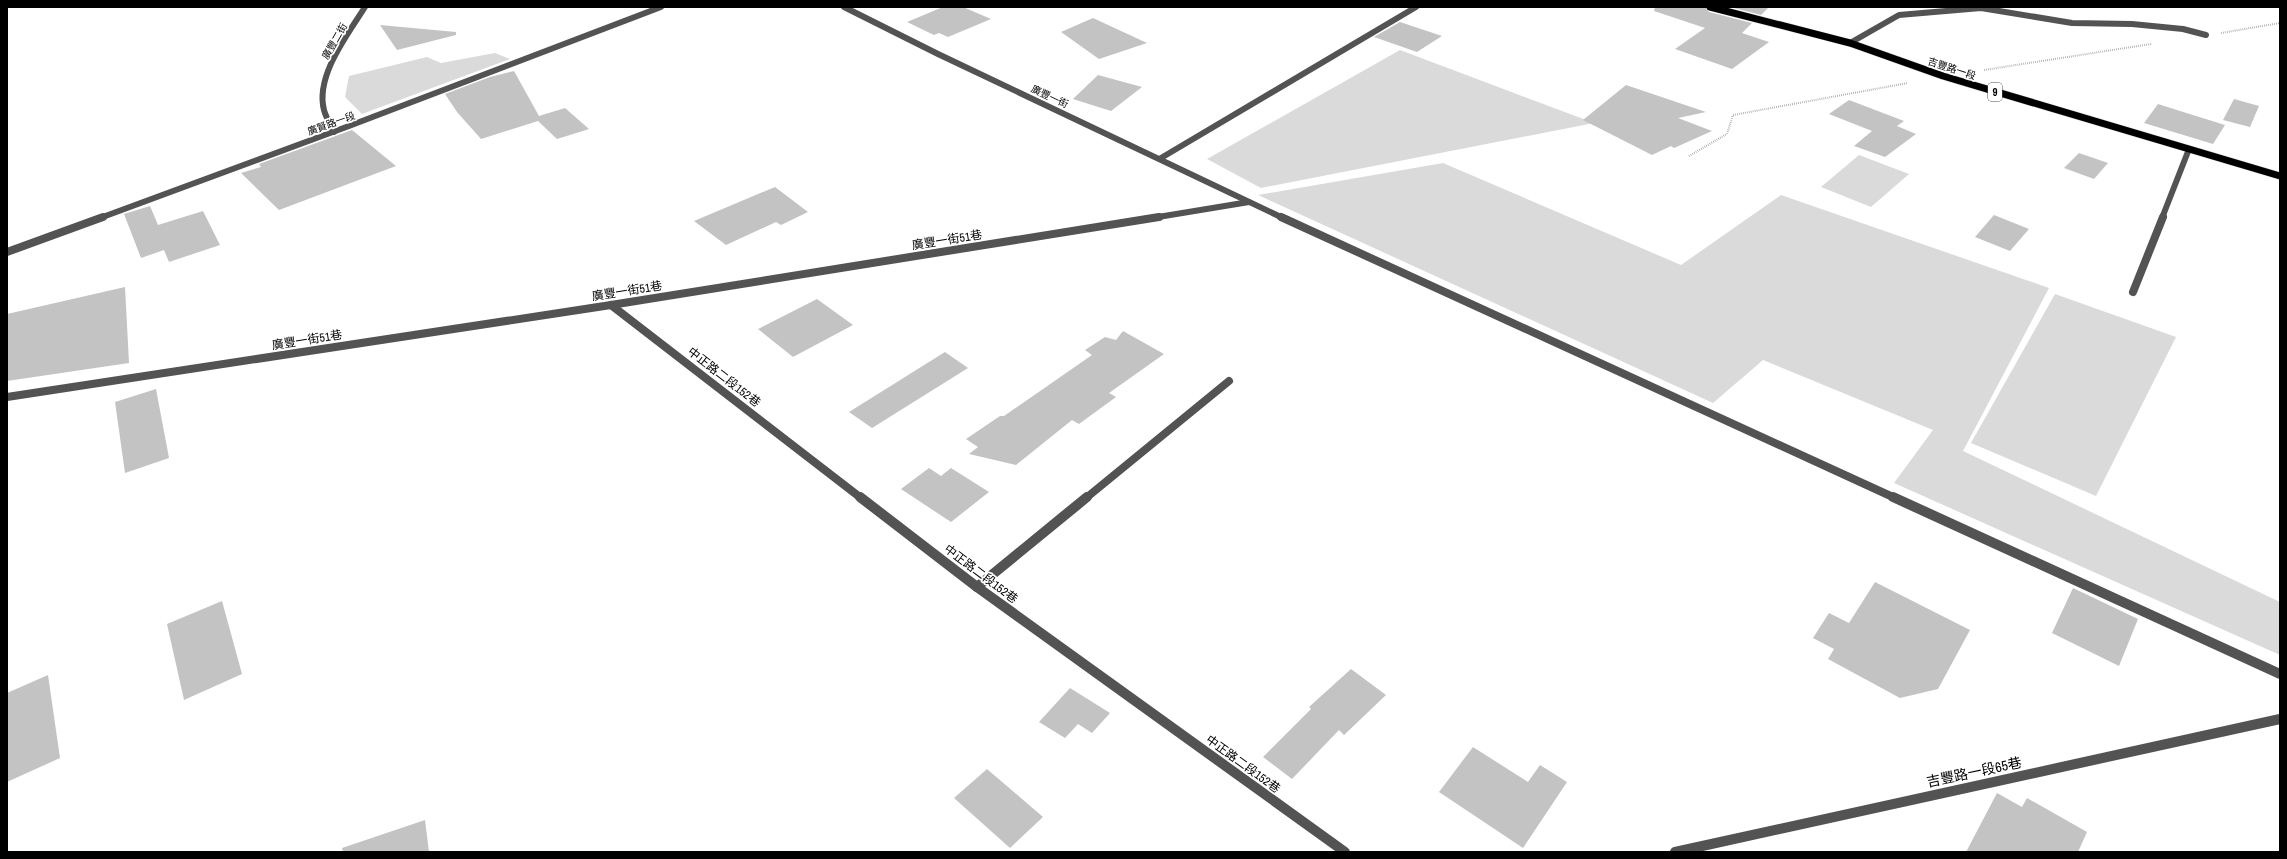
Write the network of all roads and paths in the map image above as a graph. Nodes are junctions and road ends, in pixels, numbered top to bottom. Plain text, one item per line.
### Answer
1 (365, 7) edge
2 (660, 7) edge
3 (844, 7) edge
4 (1416, 7) edge
5 (1710, 7) edge
6 (1721, 8) edge
7 (2206, 35) dead end
8 (1850, 43) junction
9 (334, 132) junction
10 (2189, 149) junction
11 (1161, 158) junction
12 (2280, 176) edge
13 (1249, 202) junction
14 (7, 252) edge
15 (2133, 292) dead end
16 (612, 305) junction
17 (1229, 381) dead end
18 (7, 398) edge
19 (977, 587) junction
20 (2280, 674) edge
21 (2280, 719) edge
22 (1345, 852) edge
23 (1674, 852) edge

1 - 9 street, 廣豐二街
2 - 9 street, 廣賢路一段
3 - 11 street, 廣豐一街
4 - 11 street
5 - 6 main road, 吉豐路一段 / 9
6 - 8 main road, 吉豐路一段 / 9
7 - 8 street
8 - 10 main road, 吉豐路一段 / 9
9 - 14 street, 廣賢路一段
10 - 12 main road, 吉豐路一段 / 9
10 - 15 street
11 - 13 street, 廣豐一街
13 - 16 street, 廣豐一街51巷
13 - 20 street, 廣豐一街
16 - 18 street, 廣豐一街51巷
16 - 19 street, 中正路二段152巷
17 - 19 street
19 - 22 street, 中正路二段152巷
21 - 23 street, 吉豐路一段65巷

